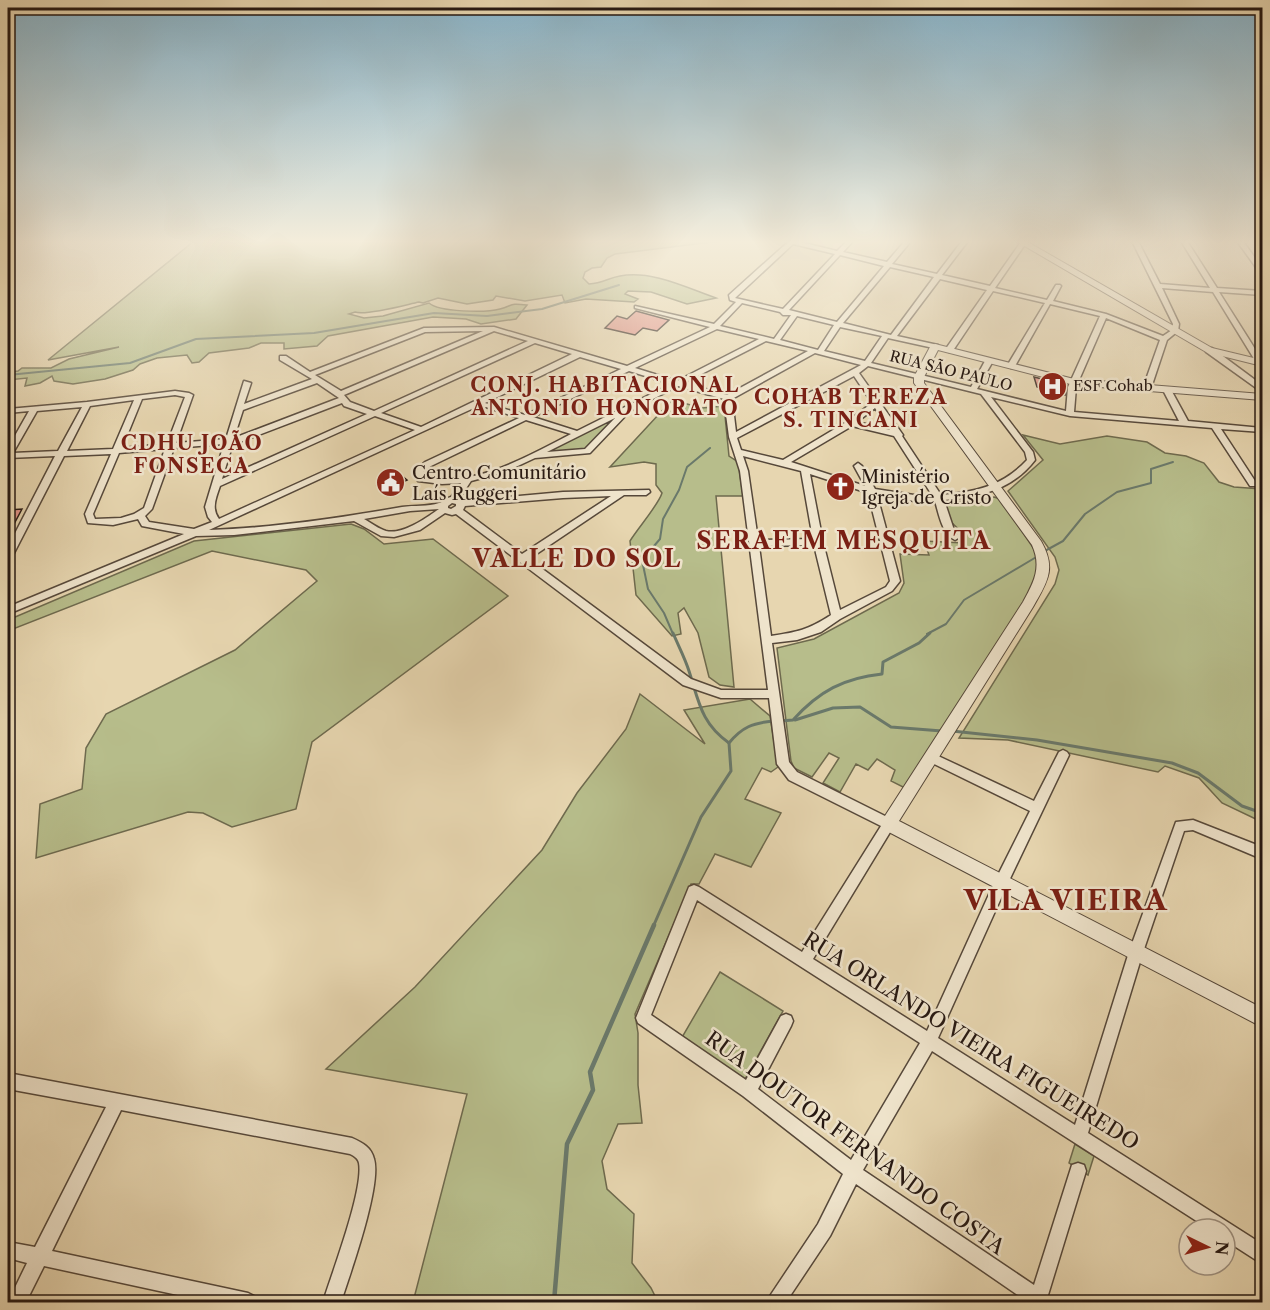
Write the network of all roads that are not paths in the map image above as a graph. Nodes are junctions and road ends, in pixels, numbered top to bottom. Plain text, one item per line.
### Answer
1 (740, 302) joint
2 (792, 302) edge
3 (857, 302) edge
4 (918, 302) edge
5 (983, 302) edge
6 (1049, 302) edge
7 (1054, 302) edge
8 (1125, 302) edge
9 (1167, 302) edge
10 (1222, 302) edge
11 (637, 307) dead end
12 (783, 312) junction
13 (794, 315) junction
14 (1104, 315) junction
15 (838, 325) junction
16 (715, 327) junction
17 (494, 329) junction
18 (1175, 331) junction
19 (890, 336) junction
20 (765, 339) junction
21 (1164, 339) junction
22 (535, 341) junction
23 (776, 341) junction
24 (935, 347) junction
25 (949, 350) junction
26 (1209, 350) junction
27 (817, 352) junction
28 (579, 354) junction
29 (283, 358) dead end
30 (989, 361) junction
31 (1261, 363) edge
32 (867, 364) junction
33 (1011, 366) junction
34 (627, 369) junction
35 (855, 372) junction
36 (314, 377) junction
37 (919, 377) junction
38 (679, 382) junction
39 (1074, 382) junction
40 (247, 383) dead end
41 (1147, 388) junction
42 (1263, 388) edge
43 (973, 390) junction
44 (1167, 390) junction
45 (984, 393) junction
46 (341, 397) junction
47 (139, 398) junction
48 (728, 398) junction
49 (1263, 398) edge
50 (87, 404) junction
51 (877, 404) junction
52 (476, 405) junction
53 (628, 408) junction
54 (238, 409) junction
55 (34, 410) junction
56 (8, 411) edge
57 (1070, 414) junction
58 (374, 415) junction
59 (525, 417) junction
60 (851, 423) junction
61 (1185, 424) junction
62 (1215, 426) junction
63 (420, 429) junction
64 (1263, 430) edge
65 (575, 433) junction
66 (899, 435) junction
67 (733, 437) junction
68 (227, 441) junction
69 (172, 446) junction
70 (116, 451) junction
71 (738, 452) junction
72 (62, 454) junction
73 (8, 455) edge
74 (532, 456) junction
75 (784, 463) junction
76 (858, 466) dead end
77 (806, 470) junction
78 (469, 478) junction
79 (1253, 484) dead end
80 (215, 485) junction
81 (997, 489) junction
82 (872, 491) junction
83 (646, 492) dead end
84 (622, 493) junction
85 (939, 500) junction
86 (457, 505) junction
87 (444, 508) junction
88 (143, 514) junction
89 (355, 518) junction
90 (218, 523) junction
91 (198, 533) junction
92 (955, 537) dead end
93 (818, 542) junction
94 (753, 543) junction
95 (8, 555) edge
96 (523, 558) junction
97 (8, 611) edge
98 (836, 616) junction
99 (767, 640) junction
100 (772, 694) junction
101 (1063, 755) dead end
102 (933, 758) junction
103 (1036, 808) junction
104 (889, 824) junction
105 (1263, 854) edge
106 (1001, 883) junction
107 (1136, 952) junction
108 (804, 961) junction
109 (1263, 1017) edge
110 (643, 1018) joint
111 (786, 1021) dead end
112 (930, 1040) junction
113 (8, 1081) edge
114 (748, 1091) junction
115 (117, 1102) junction
116 (1080, 1135) junction
117 (1078, 1171) dead end
118 (853, 1172) junction
119 (1206, 1217) edge
120 (1237, 1237) edge
121 (8, 1250) edge
122 (1263, 1254) edge
123 (40, 1257) junction
124 (1039, 1301) edge
125 (17, 1302) edge
126 (249, 1302) edge
127 (332, 1302) edge
128 (776, 1302) edge

1 - 12 street
1 - 16 street
2 - 12 street
3 - 15 street
4 - 19 street
5 - 25 street
6 - 33 street
7 - 14 street
8 - 18 street
9 - 18 street
10 - 31 street
11 - 16 street, RUA SÃO PAULO
12 - 13 street
13 - 15 street
13 - 23 street
14 - 21 street
14 - 39 street
15 - 19 street
15 - 27 street
16 - 20 street, RUA SÃO PAULO
16 - 34 street
17 - 22 street
17 - 36 street
17 - 46 street
18 - 21 street
18 - 26 street
19 - 24 street
19 - 32 street
20 - 23 street, RUA SÃO PAULO
20 - 38 street
21 - 41 street
22 - 28 street
22 - 58 street
23 - 27 street, RUA SÃO PAULO
24 - 25 street
24 - 37 street
25 - 30 street
26 - 31 street
26 - 42 street
27 - 32 street, RUA SÃO PAULO
27 - 48 street
28 - 34 street
28 - 52 street
29 - 36 street
30 - 33 street
30 - 43 street
32 - 35 street
32 - 37 street, RUA SÃO PAULO
33 - 39 street
34 - 38 street
34 - 59 street
35 - 51 street
35 - 67 street
36 - 46 street
36 - 54 street
37 - 43 street, RUA SÃO PAULO
37 - 81 street
38 - 48 street
38 - 53 street
39 - 41 street
39 - 57 street
40 - 54 street
41 - 44 street
43 - 45 street, RUA SÃO PAULO
44 - 49 street
44 - 61 street
45 - 57 street, RUA SÃO PAULO
45 - 81 street
46 - 58 street
46 - 68 street
47 - 50 street
47 - 69 street
47 - 70 street
48 - 67 street
50 - 55 street
50 - 72 street
51 - 60 street
51 - 66 street
52 - 59 street
52 - 63 street
53 - 65 street
53 - 74 street
54 - 68 street
55 - 56 street
55 - 73 street
57 - 61 street, RUA SÃO PAULO
58 - 63 street
58 - 80 street
59 - 65 street
59 - 78 street
60 - 66 street
60 - 75 street
61 - 62 street, RUA SÃO PAULO
62 - 64 street, RUA SÃO PAULO
62 - 79 street
63 - 90 street
65 - 74 street
66 - 85 street
67 - 71 street
68 - 69 street
68 - 80 street
69 - 70 street
69 - 88 street
70 - 72 street
70 - 88 street
71 - 75 street
71 - 94 street
72 - 73 street
72 - 95 street
74 - 78 street
75 - 77 street
76 - 82 street
77 - 82 street
77 - 93 street
78 - 86 street
80 - 90 street
81 - 85 street
81 - 102 street
82 - 85 street
82 - 98 street
83 - 84 street
84 - 86 street
84 - 96 street
85 - 92 street
86 - 87 street
86 - 96 street
87 - 89 street
87 - 89 street
88 - 91 street
89 - 91 street
90 - 91 street
91 - 97 street
93 - 94 street
93 - 98 street
94 - 99 street
96 - 100 street
98 - 99 street
99 - 100 street
100 - 104 street
101 - 103 street
102 - 103 street
102 - 104 street
103 - 106 street
104 - 106 street
104 - 108 street
105 - 107 street
106 - 107 street
106 - 112 street
107 - 109 street
107 - 116 street
108 - 110 street, RUA ORLANDO VIEIRA FIGUEIREDO
108 - 112 street, RUA ORLANDO VIEIRA FIGUEIREDO
110 - 114 street, RUA DOUTOR FERNANDO COSTA
111 - 114 street
112 - 116 street, RUA ORLANDO VIEIRA FIGUEIREDO
112 - 118 street
113 - 115 street
114 - 118 street, RUA DOUTOR FERNANDO COSTA
115 - 123 street
115 - 127 street
116 - 119 street, RUA ORLANDO VIEIRA FIGUEIREDO
117 - 124 street
118 - 124 street, RUA DOUTOR FERNANDO COSTA
118 - 128 street
120 - 122 street, RUA ORLANDO VIEIRA FIGUEIREDO
121 - 123 street
123 - 125 street
123 - 126 street

